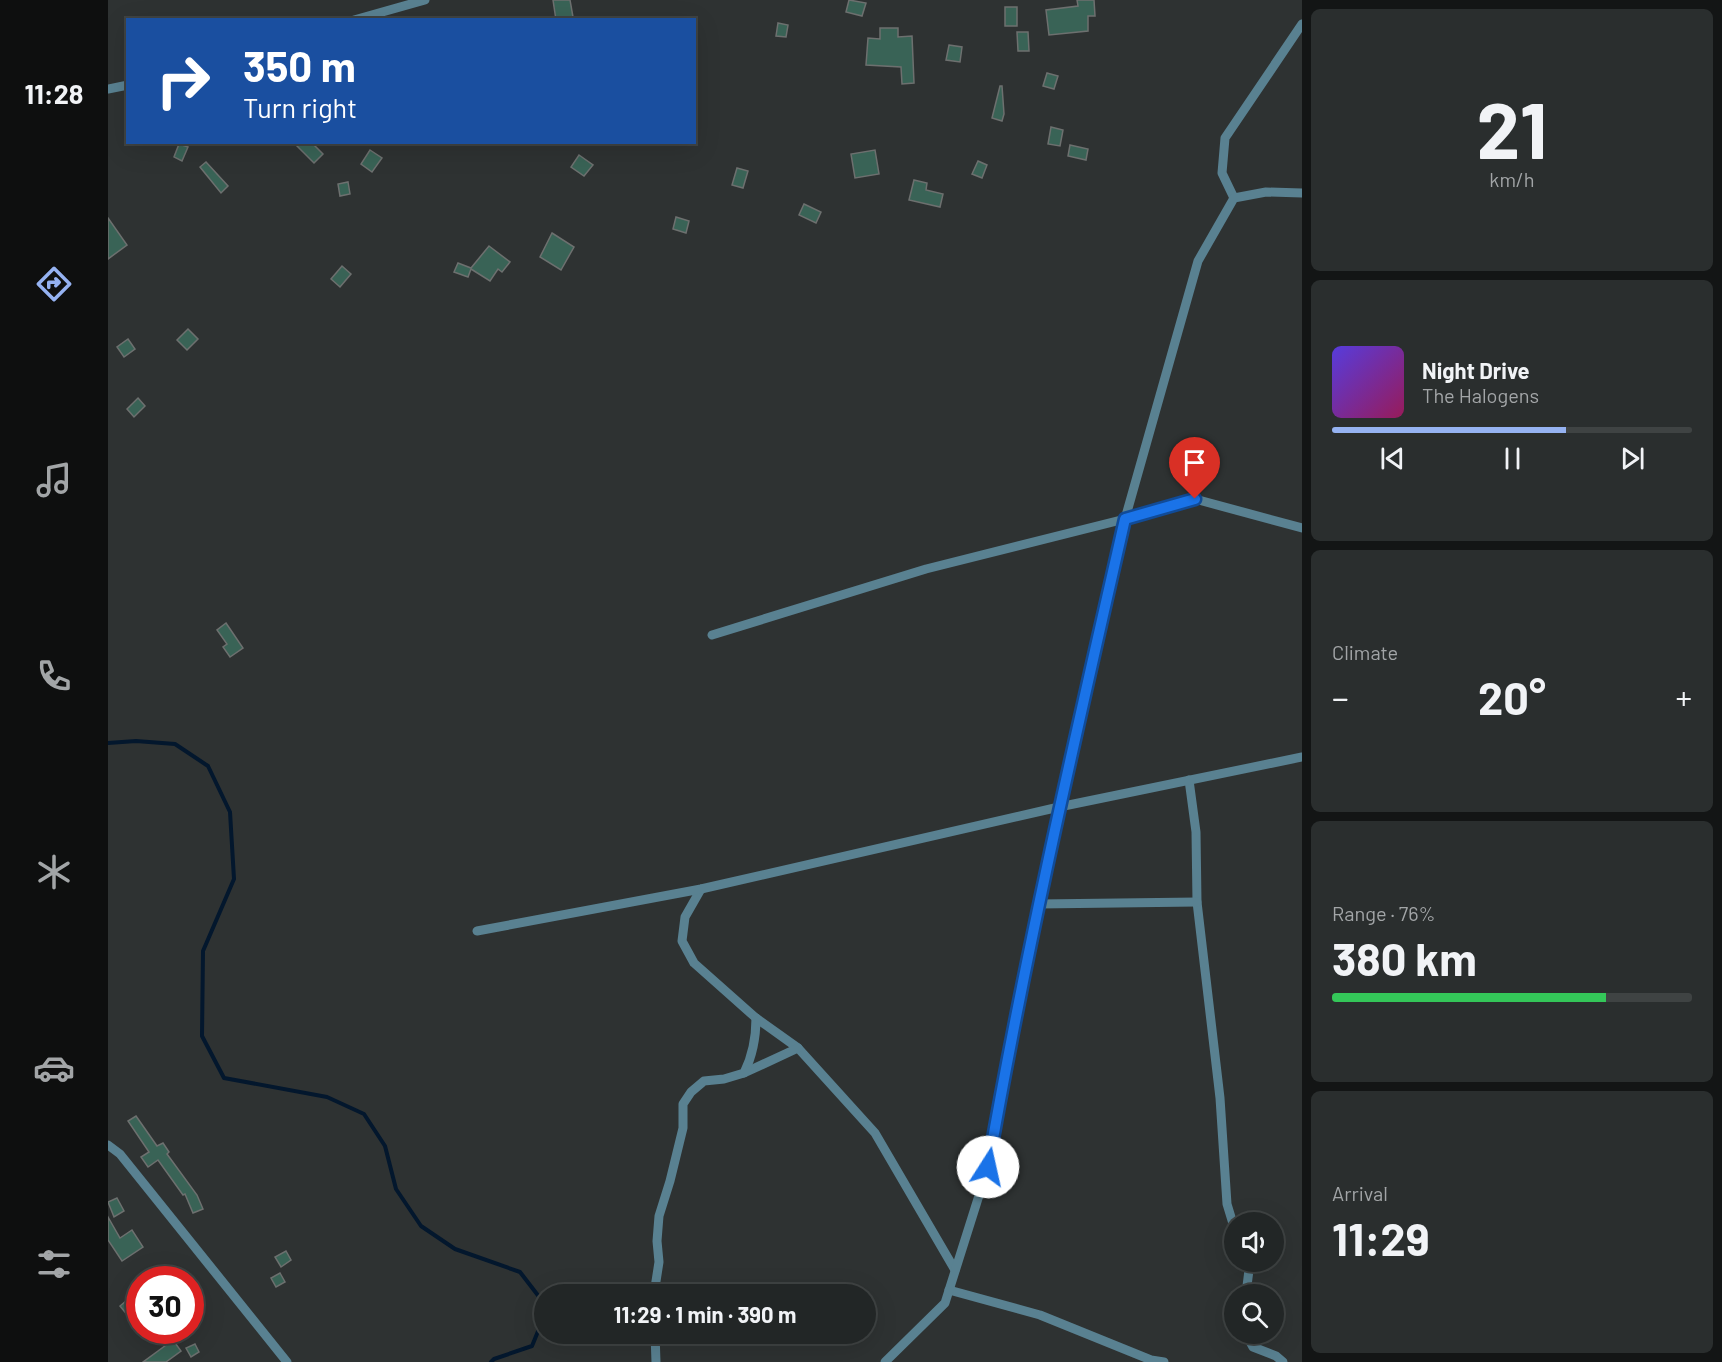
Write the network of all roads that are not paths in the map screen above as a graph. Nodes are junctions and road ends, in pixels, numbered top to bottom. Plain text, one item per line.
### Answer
1 (425, 0) edge
2 (361, 18) edge
3 (1302, 24) edge
4 (126, 85) edge
5 (108, 89) edge
6 (1302, 193) edge
7 (1234, 198) junction
8 (1125, 519) junction
9 (1302, 528) edge
10 (712, 635) dead end
11 (1302, 757) edge
12 (1189, 780) junction
13 (1059, 807) junction
14 (701, 889) junction
15 (1197, 902) junction
16 (1039, 904) junction
17 (477, 931) dead end
18 (756, 1018) junction
19 (798, 1048) junction
20 (744, 1073) junction
21 (108, 1145) edge
22 (1229, 1212) edge
23 (955, 1270) junction
24 (656, 1284) edge
25 (949, 1290) junction
26 (655, 1344) edge
27 (1251, 1344) edge
28 (286, 1362) edge
29 (656, 1362) edge
30 (885, 1362) edge
31 (1164, 1362) edge
32 (1283, 1362) edge

1 - 2 street
3 - 7 street
4 - 5 street
6 - 7 street
7 - 8 street
8 - 9 street
8 - 10 street
8 - 13 street
11 - 12 street
12 - 13 street
12 - 15 street
13 - 14 street
13 - 16 street
14 - 17 street
14 - 18 street
15 - 16 street
15 - 22 street
16 - 23 street
18 - 19 street
18 - 20 street
19 - 20 street
19 - 23 street
20 - 24 street
21 - 28 street
23 - 25 street
25 - 30 street
25 - 31 street
26 - 29 street
27 - 32 street

